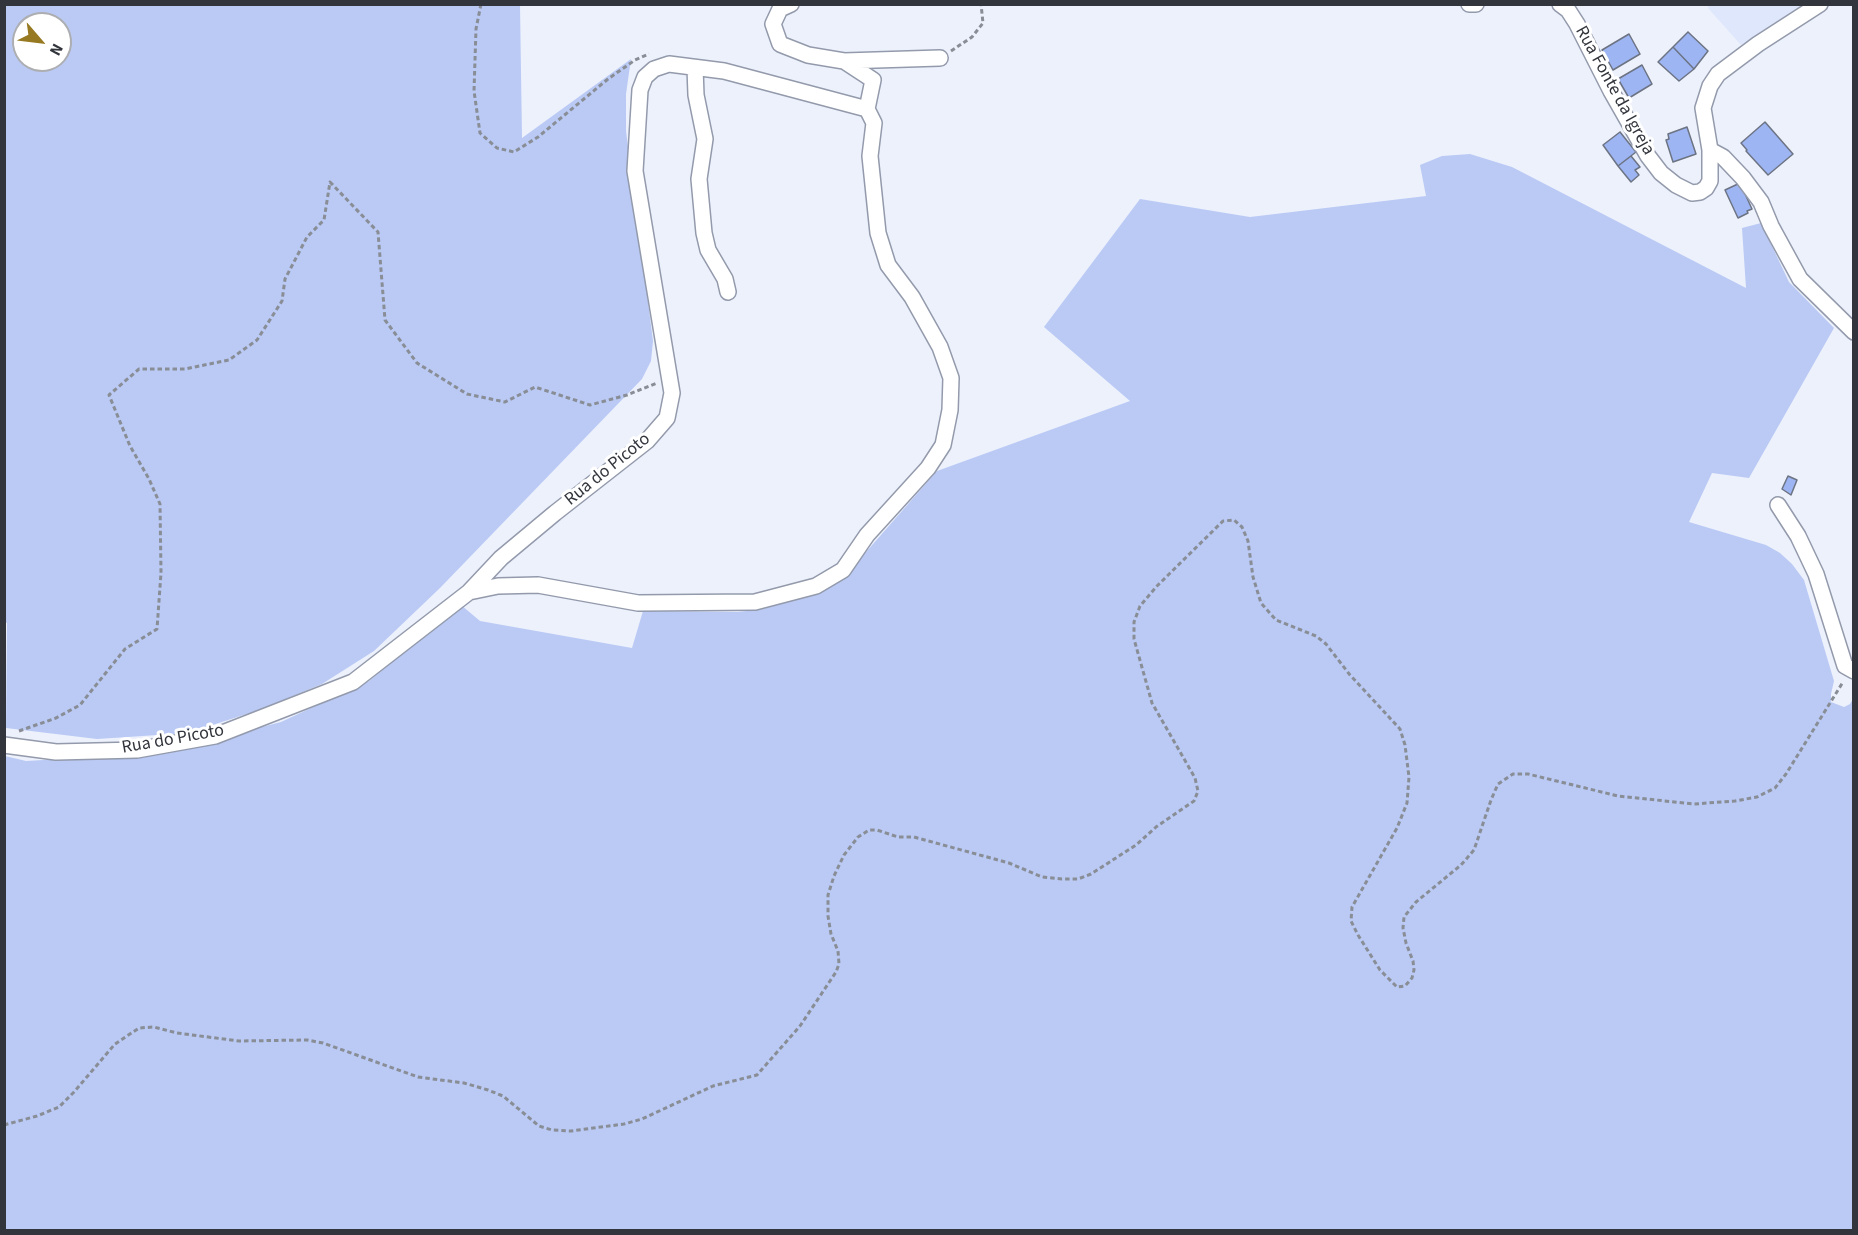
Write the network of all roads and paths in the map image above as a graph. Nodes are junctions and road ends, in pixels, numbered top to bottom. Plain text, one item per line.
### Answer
1 (481, 4) edge
2 (791, 4) edge
3 (981, 4) edge
4 (1469, 4) edge
5 (1476, 4) edge
6 (1560, 4) edge
7 (1820, 4) edge
8 (958, 46) dead end
9 (940, 58) dead end
10 (844, 61) junction
11 (669, 64) junction
12 (695, 68) junction
13 (867, 109) junction
14 (1710, 150) junction
15 (728, 292) dead end
16 (1854, 332) edge
17 (670, 378) junction
18 (1778, 505) dead end
19 (469, 592) junction
20 (1852, 671) edge
21 (9, 740) edge
22 (4, 1125) edge

1 - 11 path
2 - 10 street
3 - 8 path
4 - 5 street
6 - 14 street, Rua Fonte da Igreja
7 - 14 street, Rua Fonte da Igreja
9 - 10 street
10 - 13 street
11 - 12 street
11 - 17 street, Rua do Picoto
12 - 13 street
12 - 15 street
13 - 19 street
14 - 16 street
17 - 19 street, Rua do Picoto
17 - 21 path
18 - 20 street
19 - 21 street, Rua do Picoto
20 - 22 path

